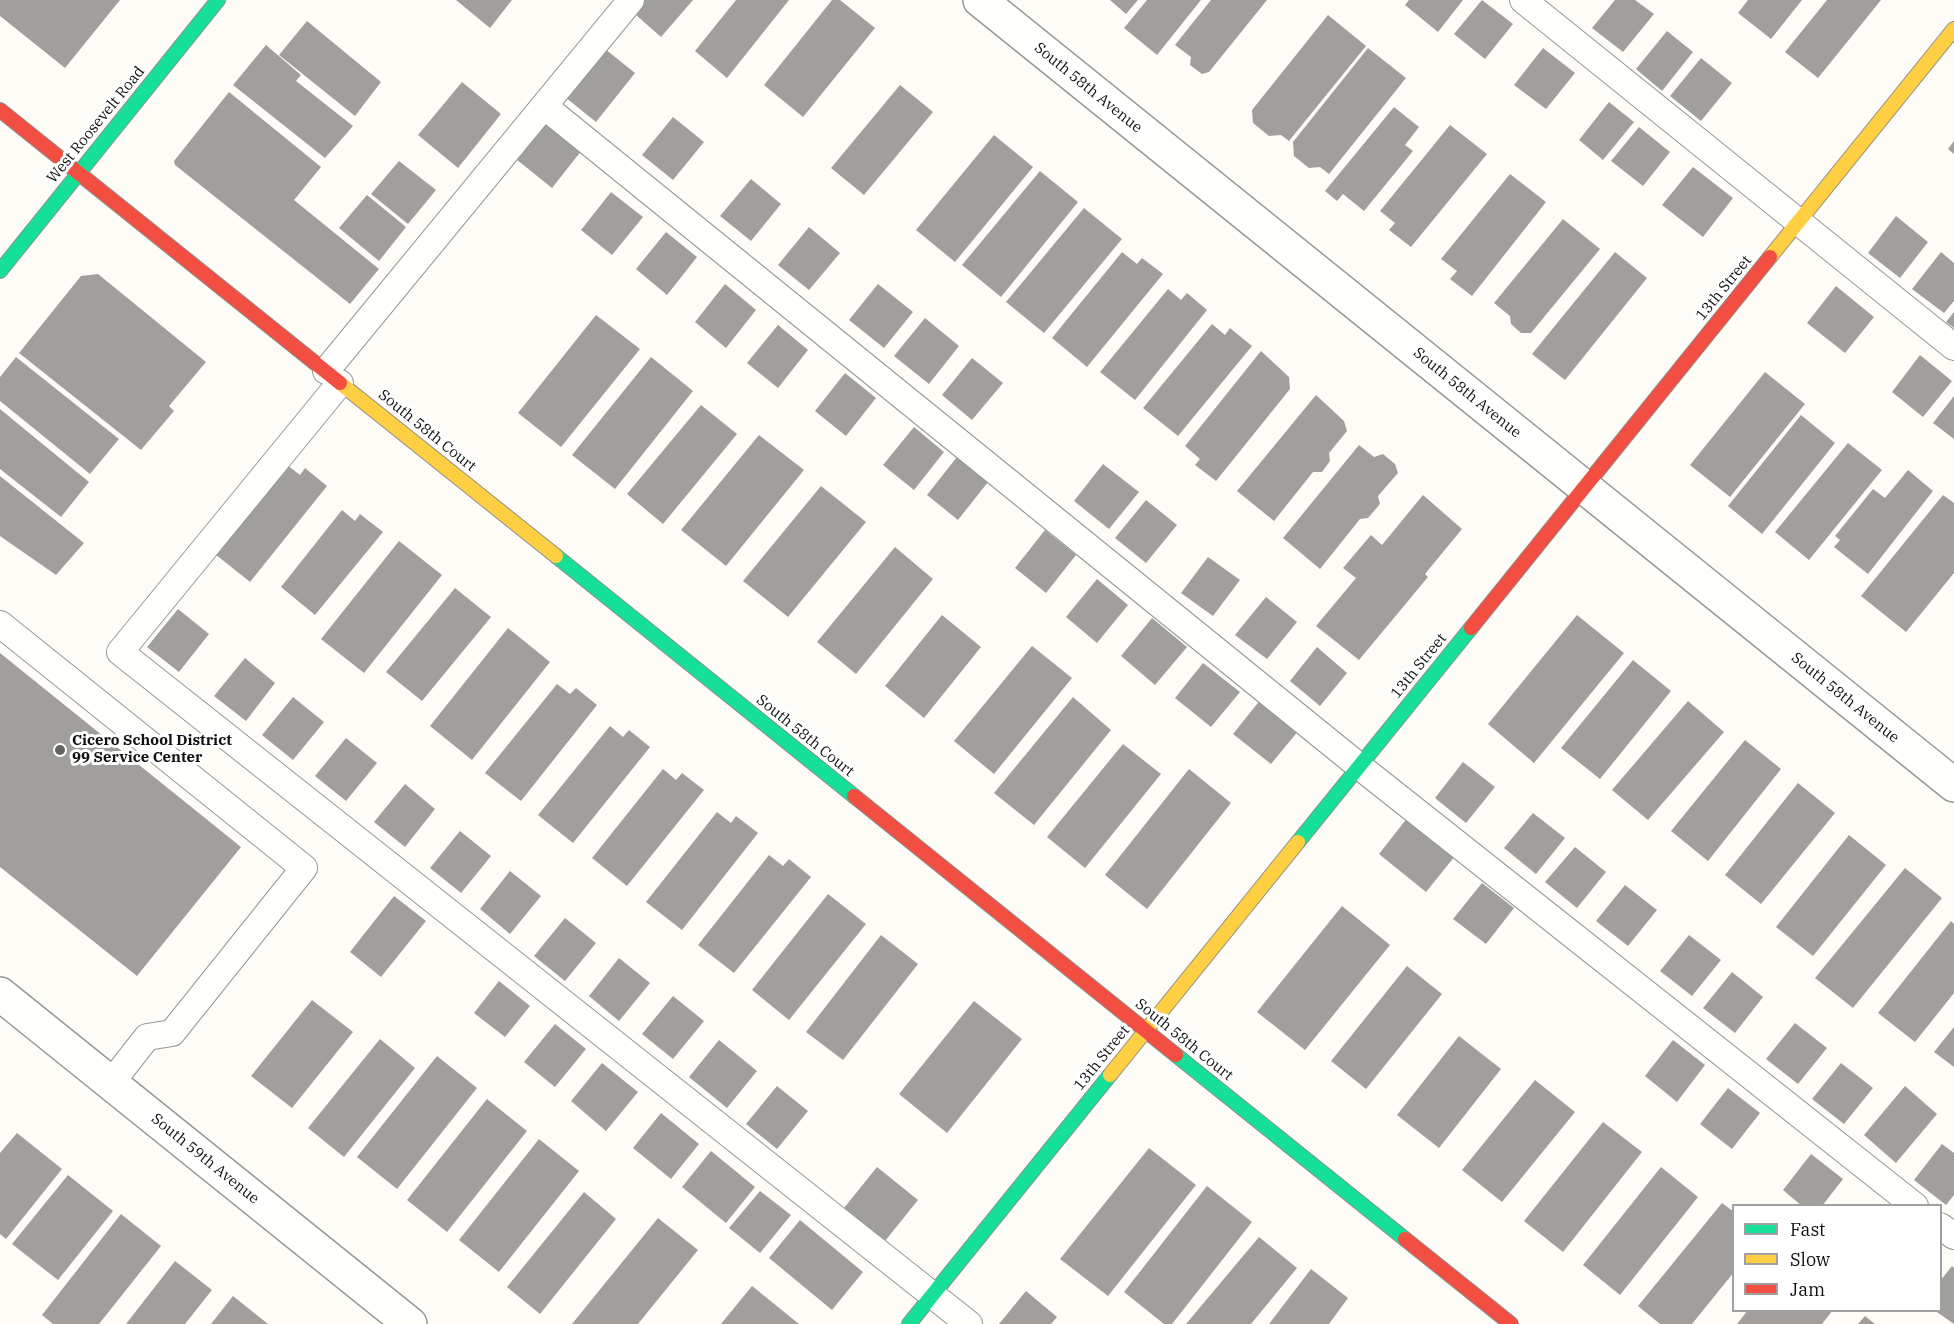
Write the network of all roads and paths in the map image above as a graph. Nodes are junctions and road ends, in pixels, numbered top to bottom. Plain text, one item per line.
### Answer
1 (218, 0) edge
2 (631, 0) edge
3 (980, 0) edge
4 (1522, 0) edge
5 (1954, 29) edge
6 (544, 106) junction
7 (0, 110) edge
8 (79, 173) junction
9 (1798, 222) junction
10 (0, 272) edge
11 (1954, 347) edge
12 (333, 377) junction
13 (1584, 487) junction
14 (0, 624) edge
15 (1359, 766) junction
16 (1954, 785) edge
17 (0, 994) edge
18 (1145, 1031) junction
19 (111, 1083) junction
20 (1912, 1204) edge
21 (1942, 1227) edge
22 (1954, 1236) edge
23 (932, 1295) junction
24 (410, 1324) edge
25 (909, 1324) edge
26 (969, 1324) edge
27 (1511, 1324) edge

1 - 8 street, West Roosevelt Road
2 - 6 lane
3 - 13 street, South 58th Avenue
4 - 9 lane
5 - 9 street, 13th Street
6 - 12 lane
6 - 15 lane
7 - 8 street, South 58th Court
8 - 10 street, West Roosevelt Road
8 - 12 street, South 58th Court
9 - 11 lane
9 - 13 street, 13th Street
12 - 18 street, South 58th Court
12 - 23 lane
13 - 15 street, 13th Street
13 - 16 street, South 58th Avenue
14 - 19 lane
15 - 18 street, 13th Street
15 - 20 lane
17 - 19 street, South 59th Avenue
18 - 23 street, 13th Street
18 - 27 street, South 58th Court
19 - 24 street, South 59th Avenue
21 - 22 lane
23 - 25 street, 13th Street
23 - 26 lane

